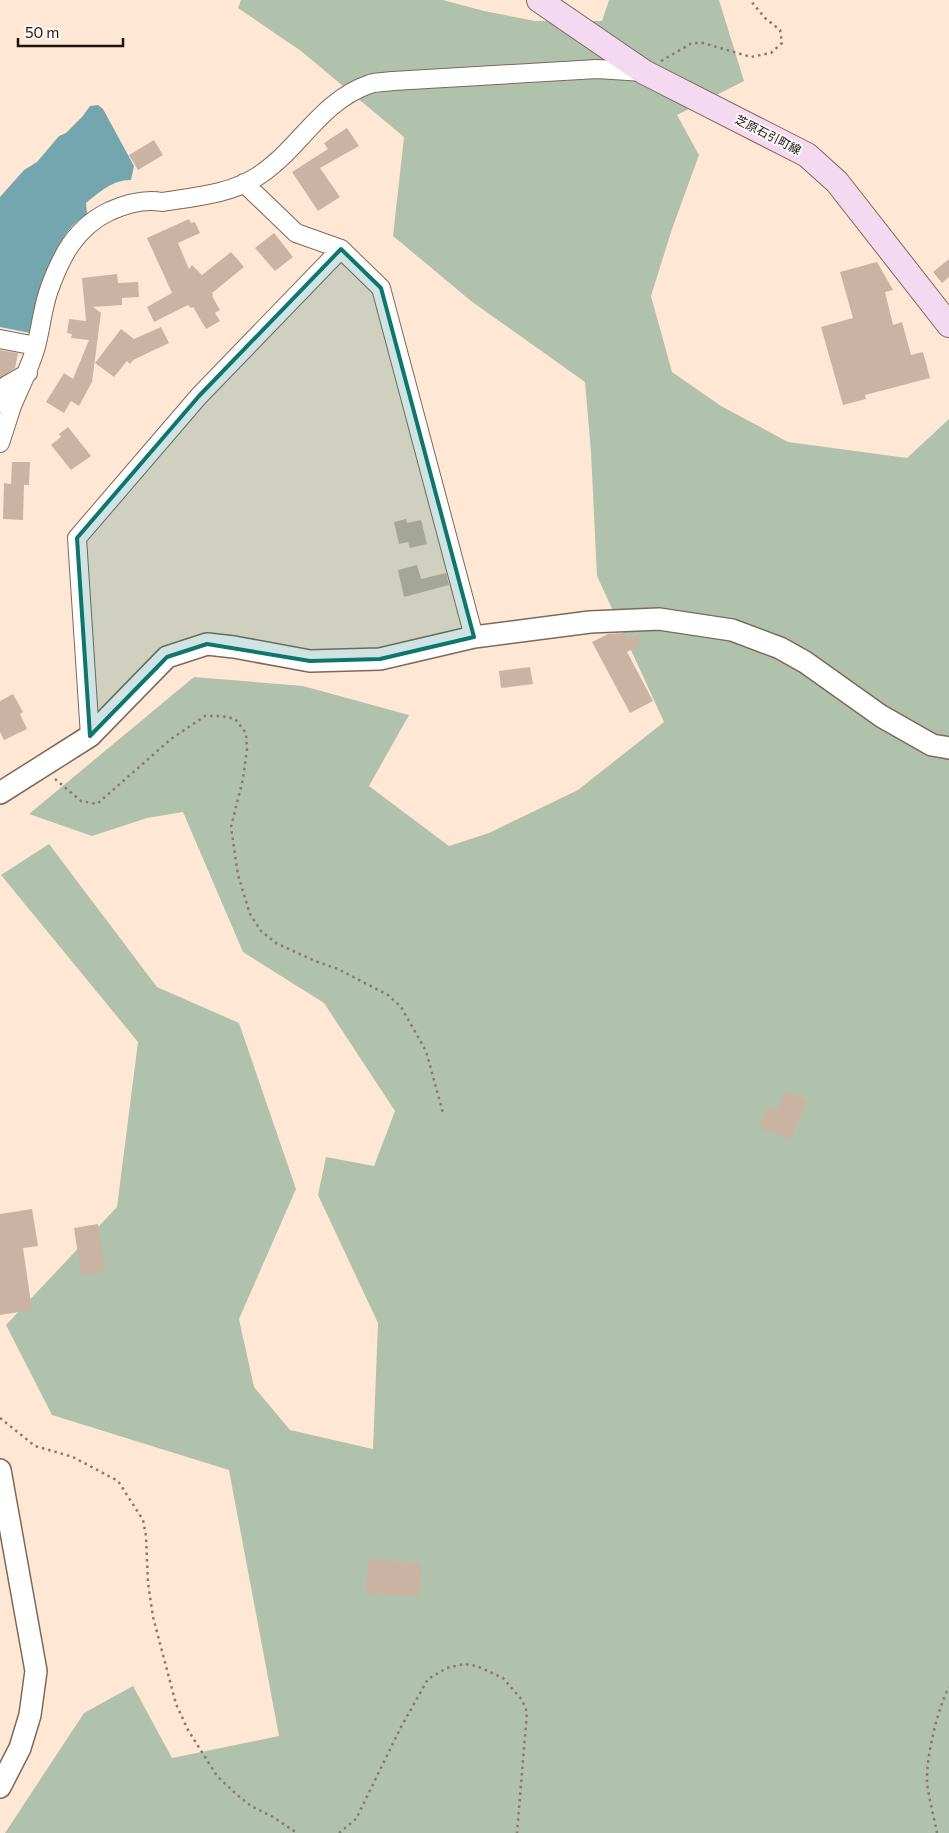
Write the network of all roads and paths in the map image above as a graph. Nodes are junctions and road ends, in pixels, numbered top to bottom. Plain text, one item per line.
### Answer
1 (539, 0) edge
2 (750, 0) edge
3 (644, 72) junction
4 (244, 183) junction
5 (341, 249) junction
6 (949, 325) edge
7 (0, 339) edge
8 (36, 346) junction
9 (28, 373) junction
10 (0, 403) edge
11 (0, 442) edge
12 (474, 637) junction
13 (90, 736) junction
14 (949, 748) edge
15 (40, 768) junction
16 (0, 792) edge
17 (443, 1113) dead end
18 (0, 1418) edge
19 (0, 1470) edge
20 (3, 1514) edge
21 (949, 1687) edge
22 (0, 1787) edge
23 (297, 1833) edge
24 (339, 1833) edge
25 (517, 1833) edge
26 (937, 1833) edge

1 - 3 main road, 芝原石引町線
2 - 3 path
3 - 4 street
3 - 6 main road, 芝原石引町線
4 - 5 street
4 - 8 street
5 - 12 street
5 - 13 street
7 - 8 street
8 - 9 street
9 - 10 street
9 - 11 street
12 - 13 street
12 - 14 street
13 - 15 street
15 - 16 street
15 - 17 path
18 - 23 path
19 - 20 street
20 - 22 street
21 - 26 path
24 - 25 path

